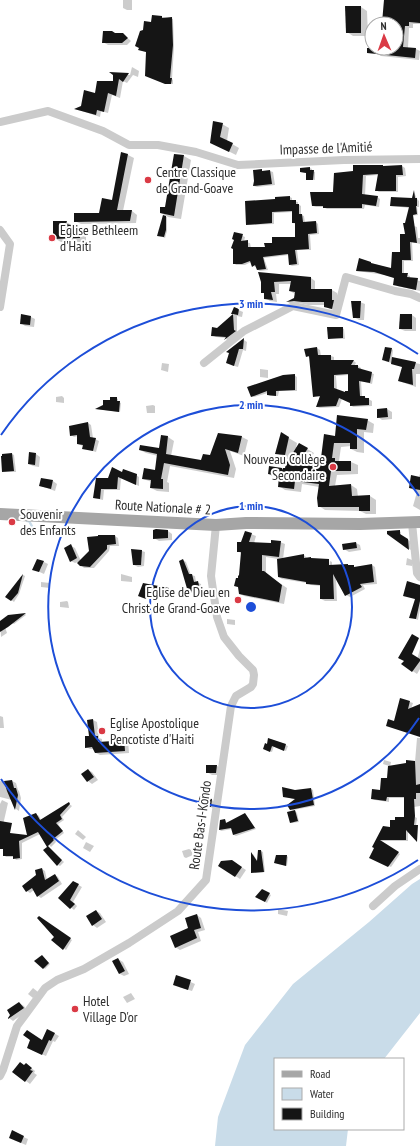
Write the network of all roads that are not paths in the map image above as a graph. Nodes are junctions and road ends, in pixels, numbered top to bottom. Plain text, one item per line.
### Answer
1 (0, 122) edge
2 (420, 159) edge
3 (0, 230) edge
4 (420, 298) edge
5 (0, 307) edge
6 (204, 363) dead end
7 (0, 514) edge
8 (416, 523) edge
9 (216, 525) junction
10 (420, 576) edge
11 (420, 869) edge
12 (374, 906) dead end
13 (0, 1076) edge

1 - 2 street, Impasse de l'Amitié
3 - 5 street
4 - 6 street
7 - 9 main road, Route Nationale # 2
8 - 9 main road, Route Nationale # 2
8 - 10 street
9 - 13 street, Route Bas-I-Kondo
11 - 12 street

